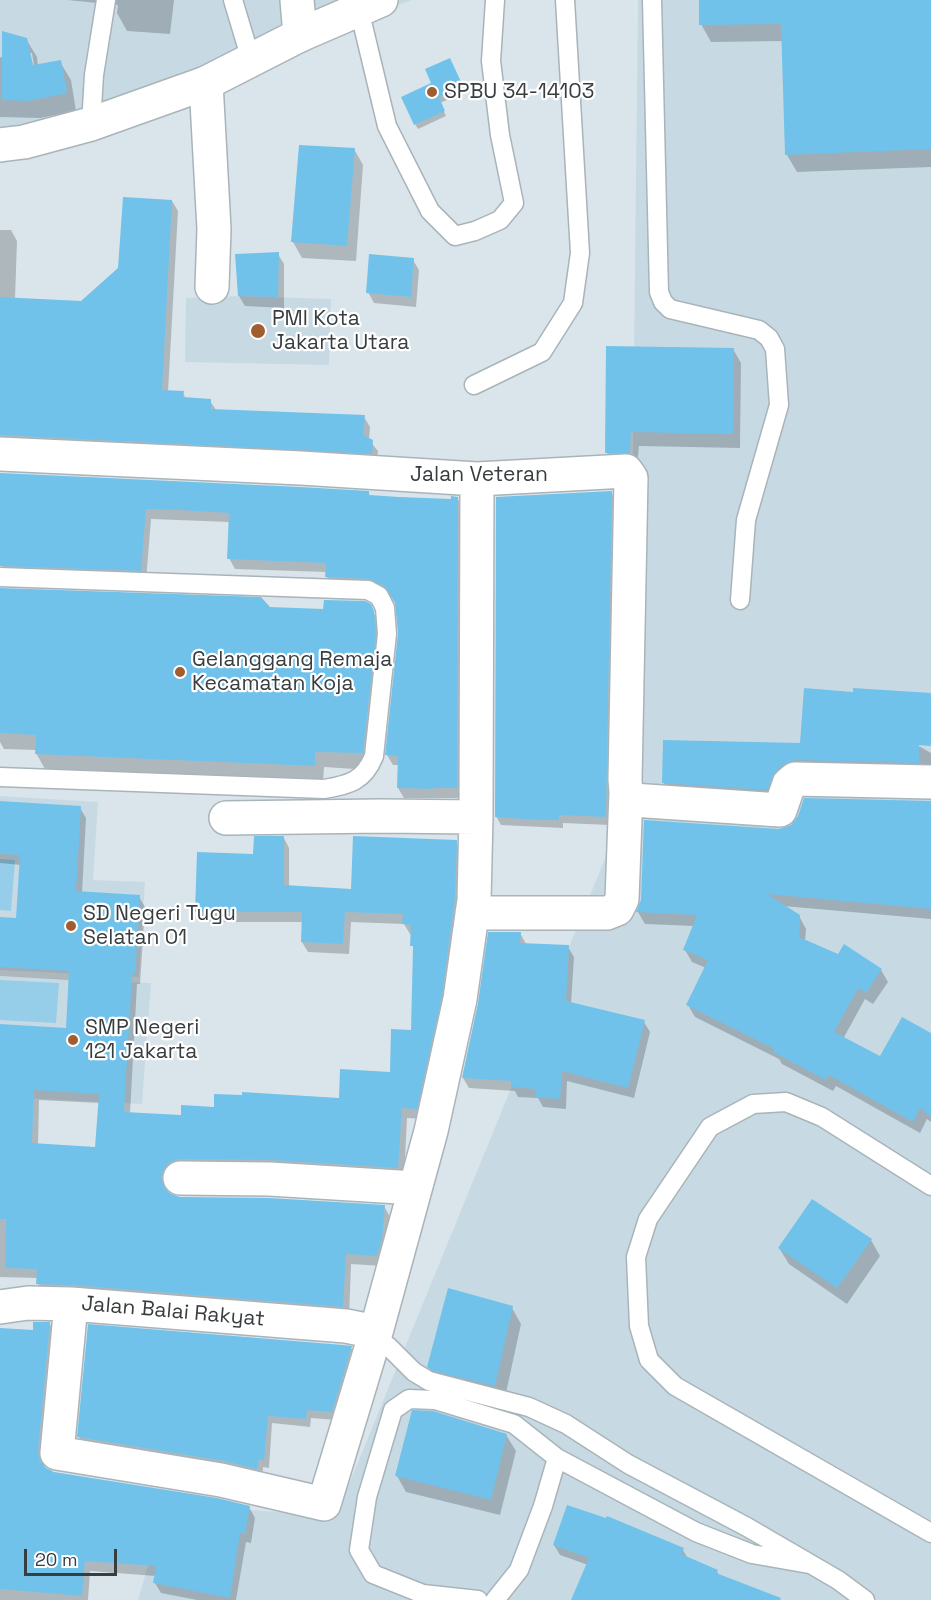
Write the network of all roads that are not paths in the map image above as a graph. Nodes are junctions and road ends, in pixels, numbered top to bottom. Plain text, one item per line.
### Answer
1 (106, 0) edge
2 (233, 0) edge
3 (297, 0) edge
4 (495, 0) edge
5 (565, 0) edge
6 (652, 0) edge
7 (370, 5) edge
8 (300, 35) junction
9 (251, 60) junction
10 (206, 83) junction
11 (90, 124) junction
12 (0, 145) edge
13 (213, 287) dead end
14 (474, 385) dead end
15 (0, 454) edge
16 (477, 479) junction
17 (0, 577) edge
18 (740, 600) dead end
19 (0, 777) edge
20 (931, 782) edge
21 (629, 796) junction
22 (226, 818) dead end
23 (476, 818) junction
24 (472, 914) junction
25 (180, 1178) dead end
26 (931, 1186) edge
27 (415, 1188) junction
28 (71, 1304) junction
29 (0, 1307) edge
30 (370, 1334) junction
31 (557, 1458) junction
32 (931, 1533) edge
33 (809, 1564) junction
34 (478, 1600) edge
35 (495, 1600) edge
36 (865, 1600) edge

1 - 11 lane
2 - 9 lane
3 - 8 street
4 - 7 lane
5 - 14 lane
6 - 18 lane
7 - 8 street
8 - 9 street
9 - 10 street
10 - 11 street
10 - 13 street
11 - 12 street
15 - 16 street, Jalan Veteran
16 - 21 street, Jalan Veteran
16 - 23 street
17 - 19 lane
20 - 21 street
21 - 24 street, Jalan Veteran
22 - 23 street
23 - 24 street
24 - 27 street
25 - 27 street
26 - 32 lane
27 - 30 street
28 - 29 street, Jalan Balai Rakyat
28 - 30 street, Jalan Balai Rakyat
28 - 30 street
30 - 33 lane
31 - 33 lane
31 - 34 lane
31 - 35 lane
33 - 36 lane

